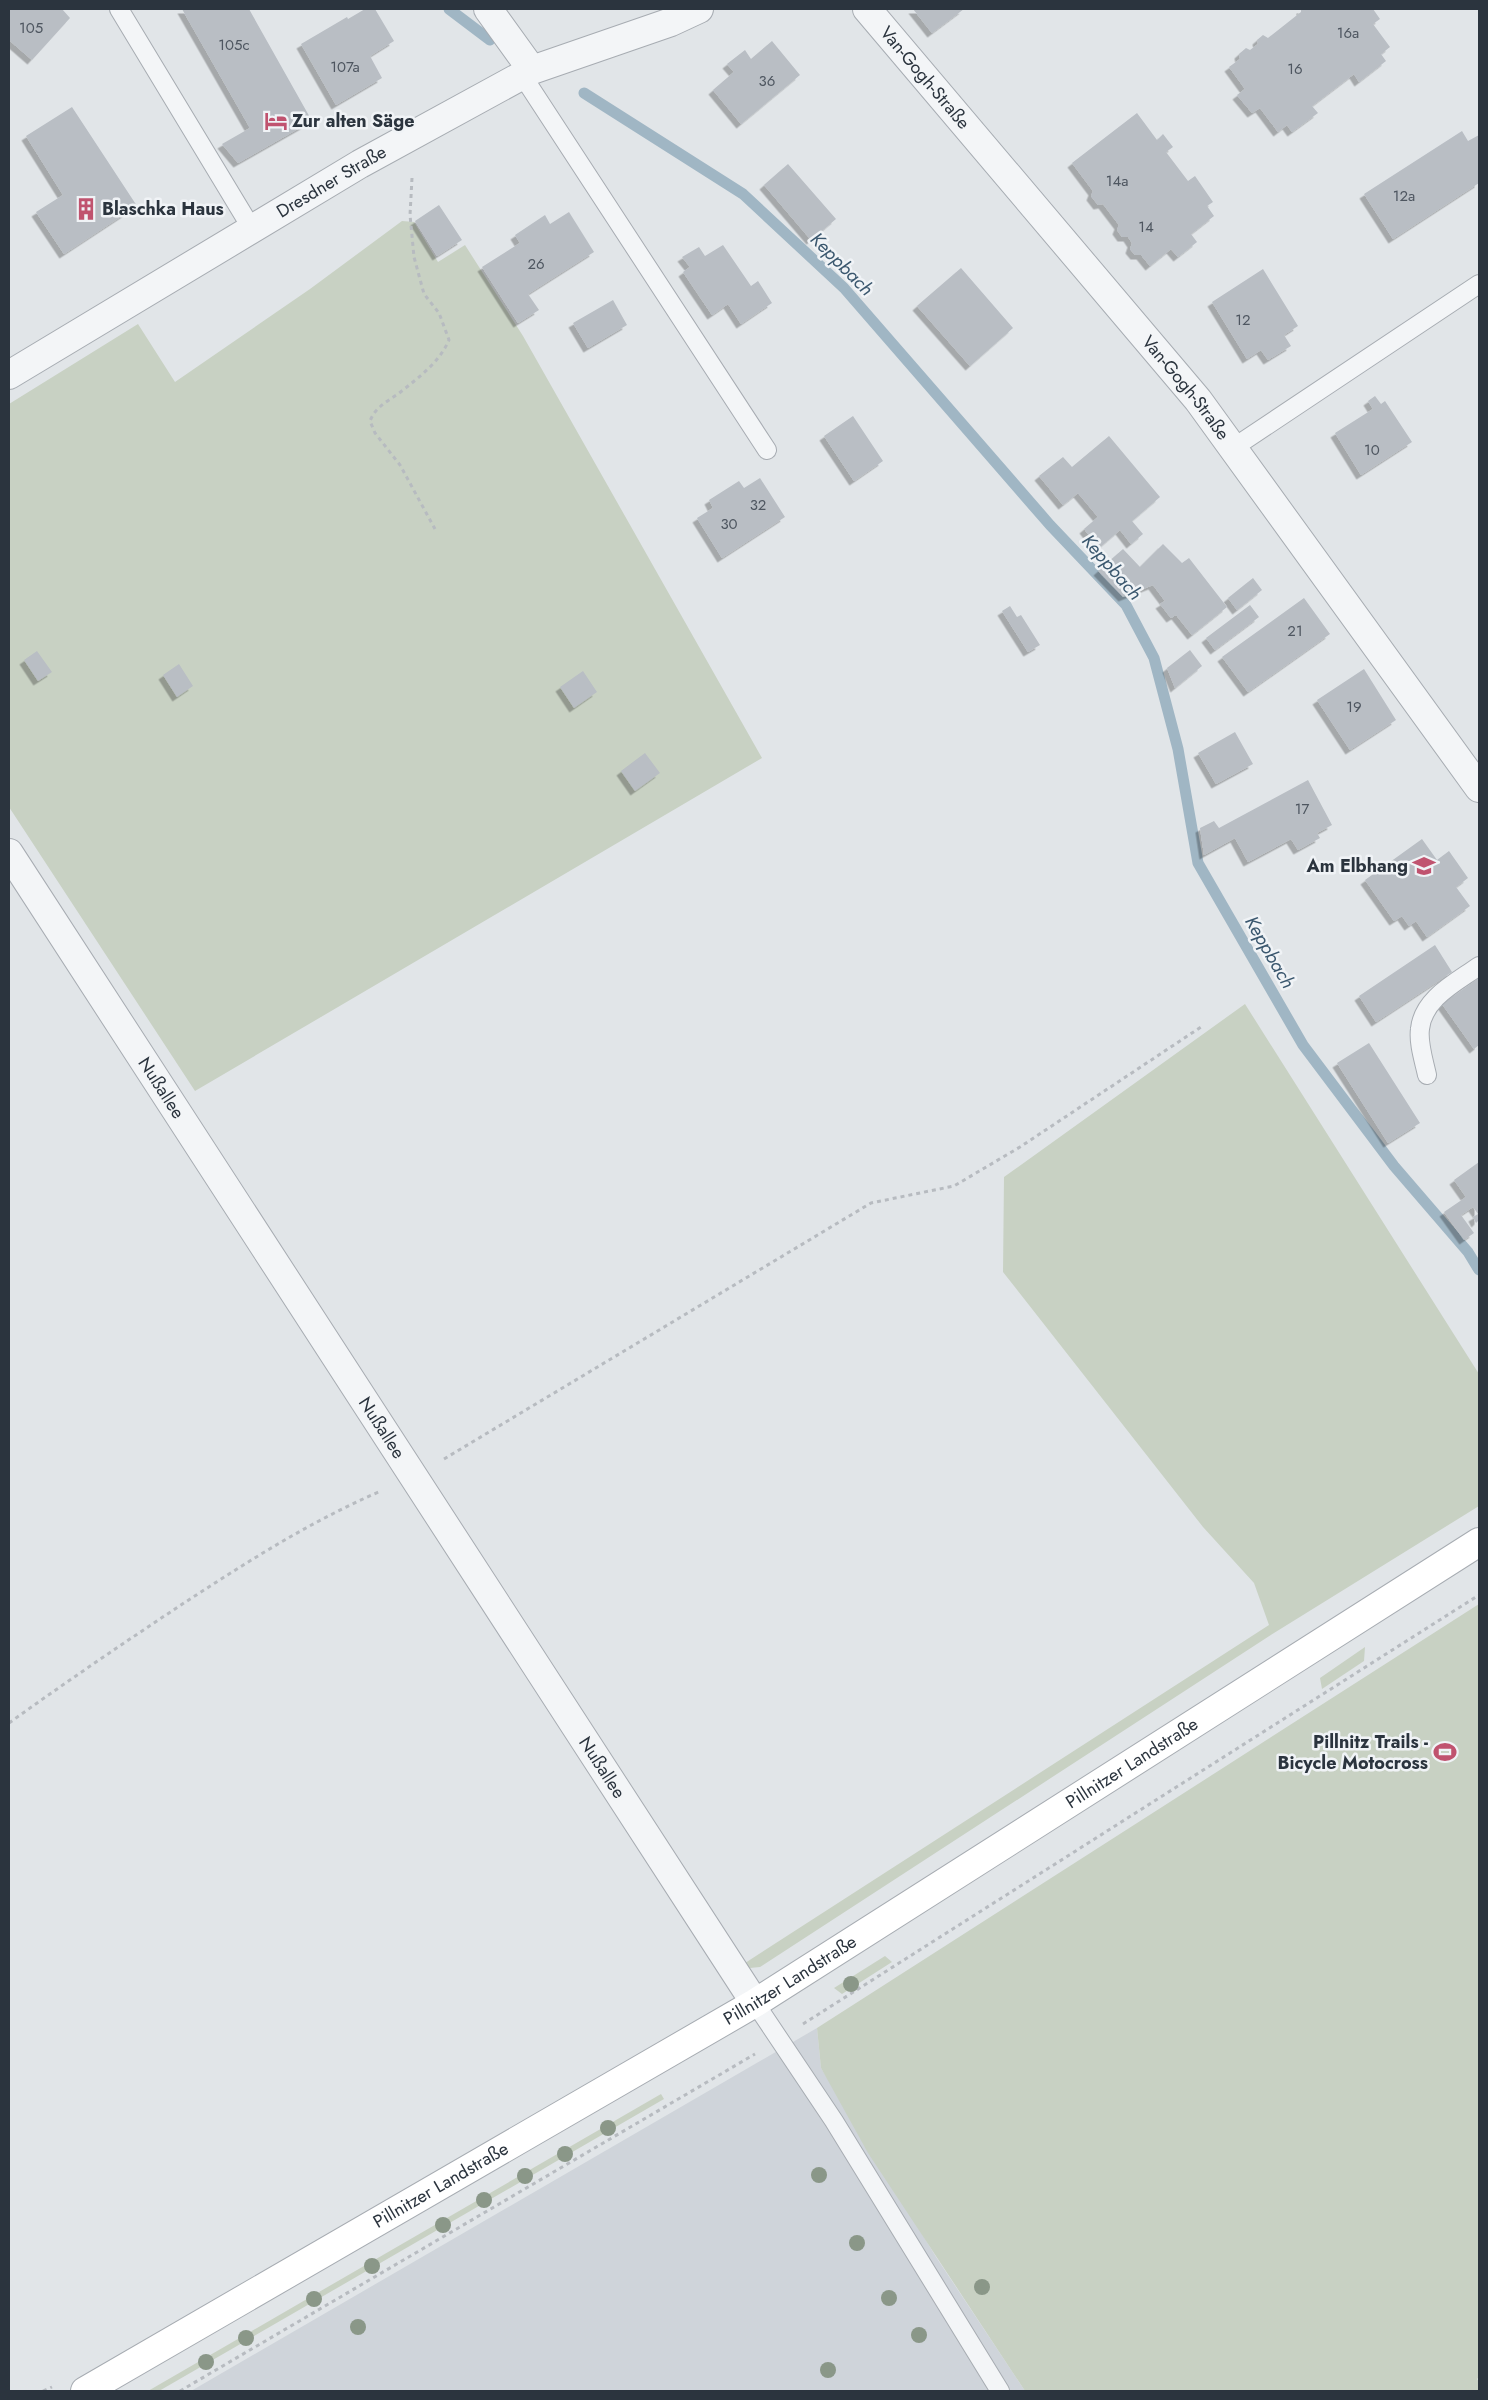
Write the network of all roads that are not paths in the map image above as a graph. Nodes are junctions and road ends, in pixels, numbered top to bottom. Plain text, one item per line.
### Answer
1 (119, 9) edge
2 (488, 9) edge
3 (698, 9) edge
4 (867, 9) edge
5 (527, 73) junction
6 (252, 228) junction
7 (1479, 284) edge
8 (9, 375) edge
9 (1233, 448) junction
10 (766, 450) dead end
11 (1479, 788) edge
12 (9, 853) edge
13 (1479, 966) edge
14 (1427, 1075) dead end
15 (1479, 1542) edge
16 (755, 2003) junction
17 (84, 2391) edge
18 (1000, 2391) edge

1 - 6 lane
2 - 5 street
3 - 5 street, Dresdner Straße
4 - 9 street, Van-Gogh-Straße
5 - 6 street, Dresdner Straße
5 - 10 lane
6 - 8 street, Dresdner Straße
7 - 9 lane
9 - 11 street, Van-Gogh-Straße
12 - 16 street, Nußallee
13 - 14 lane
15 - 16 main road, Pillnitzer Landstraße
16 - 17 main road, Pillnitzer Landstraße
16 - 18 lane

